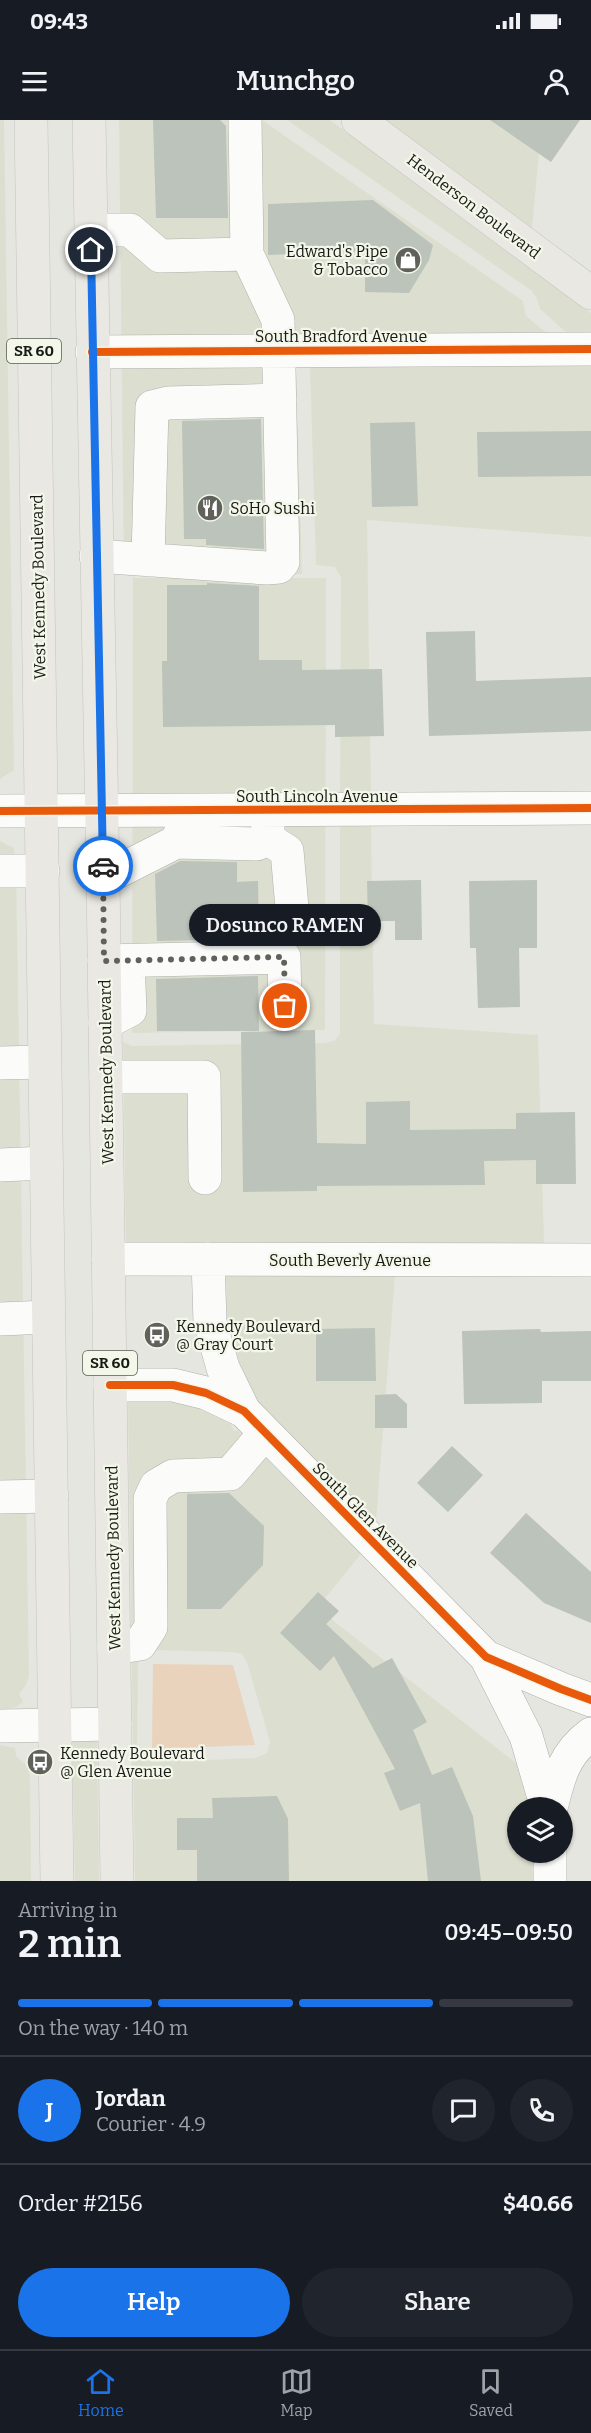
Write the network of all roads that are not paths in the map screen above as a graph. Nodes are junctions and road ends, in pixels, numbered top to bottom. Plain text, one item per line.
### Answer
1 (31, 120) edge
2 (89, 120) edge
3 (245, 120) edge
4 (360, 121) edge
5 (90, 230) junction
6 (247, 254) junction
7 (591, 293) edge
8 (591, 349) edge
9 (279, 350) junction
10 (92, 352) junction
11 (280, 400) junction
12 (96, 556) junction
13 (148, 560) junction
14 (591, 808) edge
15 (42, 810) junction
16 (102, 810) junction
17 (192, 810) junction
18 (0, 811) edge
19 (265, 831) junction
20 (176, 842) junction
21 (43, 870) junction
22 (0, 871) edge
23 (103, 879) junction
24 (293, 919) dead end
25 (116, 961) junction
26 (285, 1006) dead end
27 (44, 1062) junction
28 (0, 1063) edge
29 (106, 1077) junction
30 (46, 1163) junction
31 (0, 1165) edge
32 (205, 1178) dead end
33 (108, 1259) junction
34 (208, 1259) junction
35 (591, 1260) edge
36 (48, 1317) junction
37 (0, 1319) edge
38 (110, 1385) junction
39 (254, 1422) junction
40 (52, 1496) junction
41 (0, 1497) edge
42 (114, 1648) junction
43 (486, 1657) junction
44 (591, 1700) edge
45 (115, 1724) junction
46 (54, 1725) junction
47 (0, 1726) edge
48 (591, 1734) edge
49 (545, 1797) edge
50 (552, 1797) edge
51 (550, 1863) edge
52 (57, 1881) edge
53 (117, 1881) edge
54 (550, 1881) edge

1 - 15 main road, West Kennedy Boulevard / SR 60
2 - 5 main road, West Kennedy Boulevard / SR 60
3 - 6 street
4 - 7 main road, Henderson Boulevard
5 - 6 street
5 - 10 main road, West Kennedy Boulevard / SR 60
6 - 9 street
8 - 9 street, South Bradford Avenue
9 - 10 street, South Bradford Avenue
9 - 11 street
10 - 12 main road, West Kennedy Boulevard / SR 60
11 - 13 street
11 - 13 street
12 - 13 street
12 - 16 main road, West Kennedy Boulevard / SR 60
14 - 19 street, South Lincoln Avenue
15 - 16 street, South Lincoln Avenue
15 - 18 street, South Lincoln Avenue
15 - 21 main road, West Kennedy Boulevard / SR 60
16 - 17 street, South Lincoln Avenue
16 - 23 main road, West Kennedy Boulevard / SR 60
17 - 19 street, South Lincoln Avenue
17 - 20 street
19 - 20 street
19 - 24 street
20 - 23 street
21 - 22 street
21 - 27 main road, West Kennedy Boulevard / SR 60
23 - 25 main road, West Kennedy Boulevard / SR 60
25 - 26 street
25 - 29 main road, West Kennedy Boulevard / SR 60
27 - 28 street
27 - 30 main road, West Kennedy Boulevard / SR 60
29 - 32 street
29 - 33 main road, West Kennedy Boulevard / SR 60
30 - 31 street
30 - 36 main road, West Kennedy Boulevard / SR 60
33 - 34 street, South Beverly Avenue
33 - 38 main road, West Kennedy Boulevard / SR 60
34 - 35 street, South Beverly Avenue
34 - 39 street, South Glen Avenue
36 - 37 street
36 - 40 main road, West Kennedy Boulevard / SR 60
38 - 39 street, South Glen Avenue
38 - 42 main road, West Kennedy Boulevard / SR 60
39 - 42 street
39 - 43 street, South Glen Avenue
40 - 41 street
40 - 46 main road, West Kennedy Boulevard / SR 60
42 - 45 main road, West Kennedy Boulevard / SR 60
43 - 44 street, South Glen Avenue
43 - 49 street
45 - 46 street
45 - 53 main road, West Kennedy Boulevard / SR 60
46 - 47 street
46 - 52 main road, West Kennedy Boulevard / SR 60
48 - 50 street
51 - 54 street

